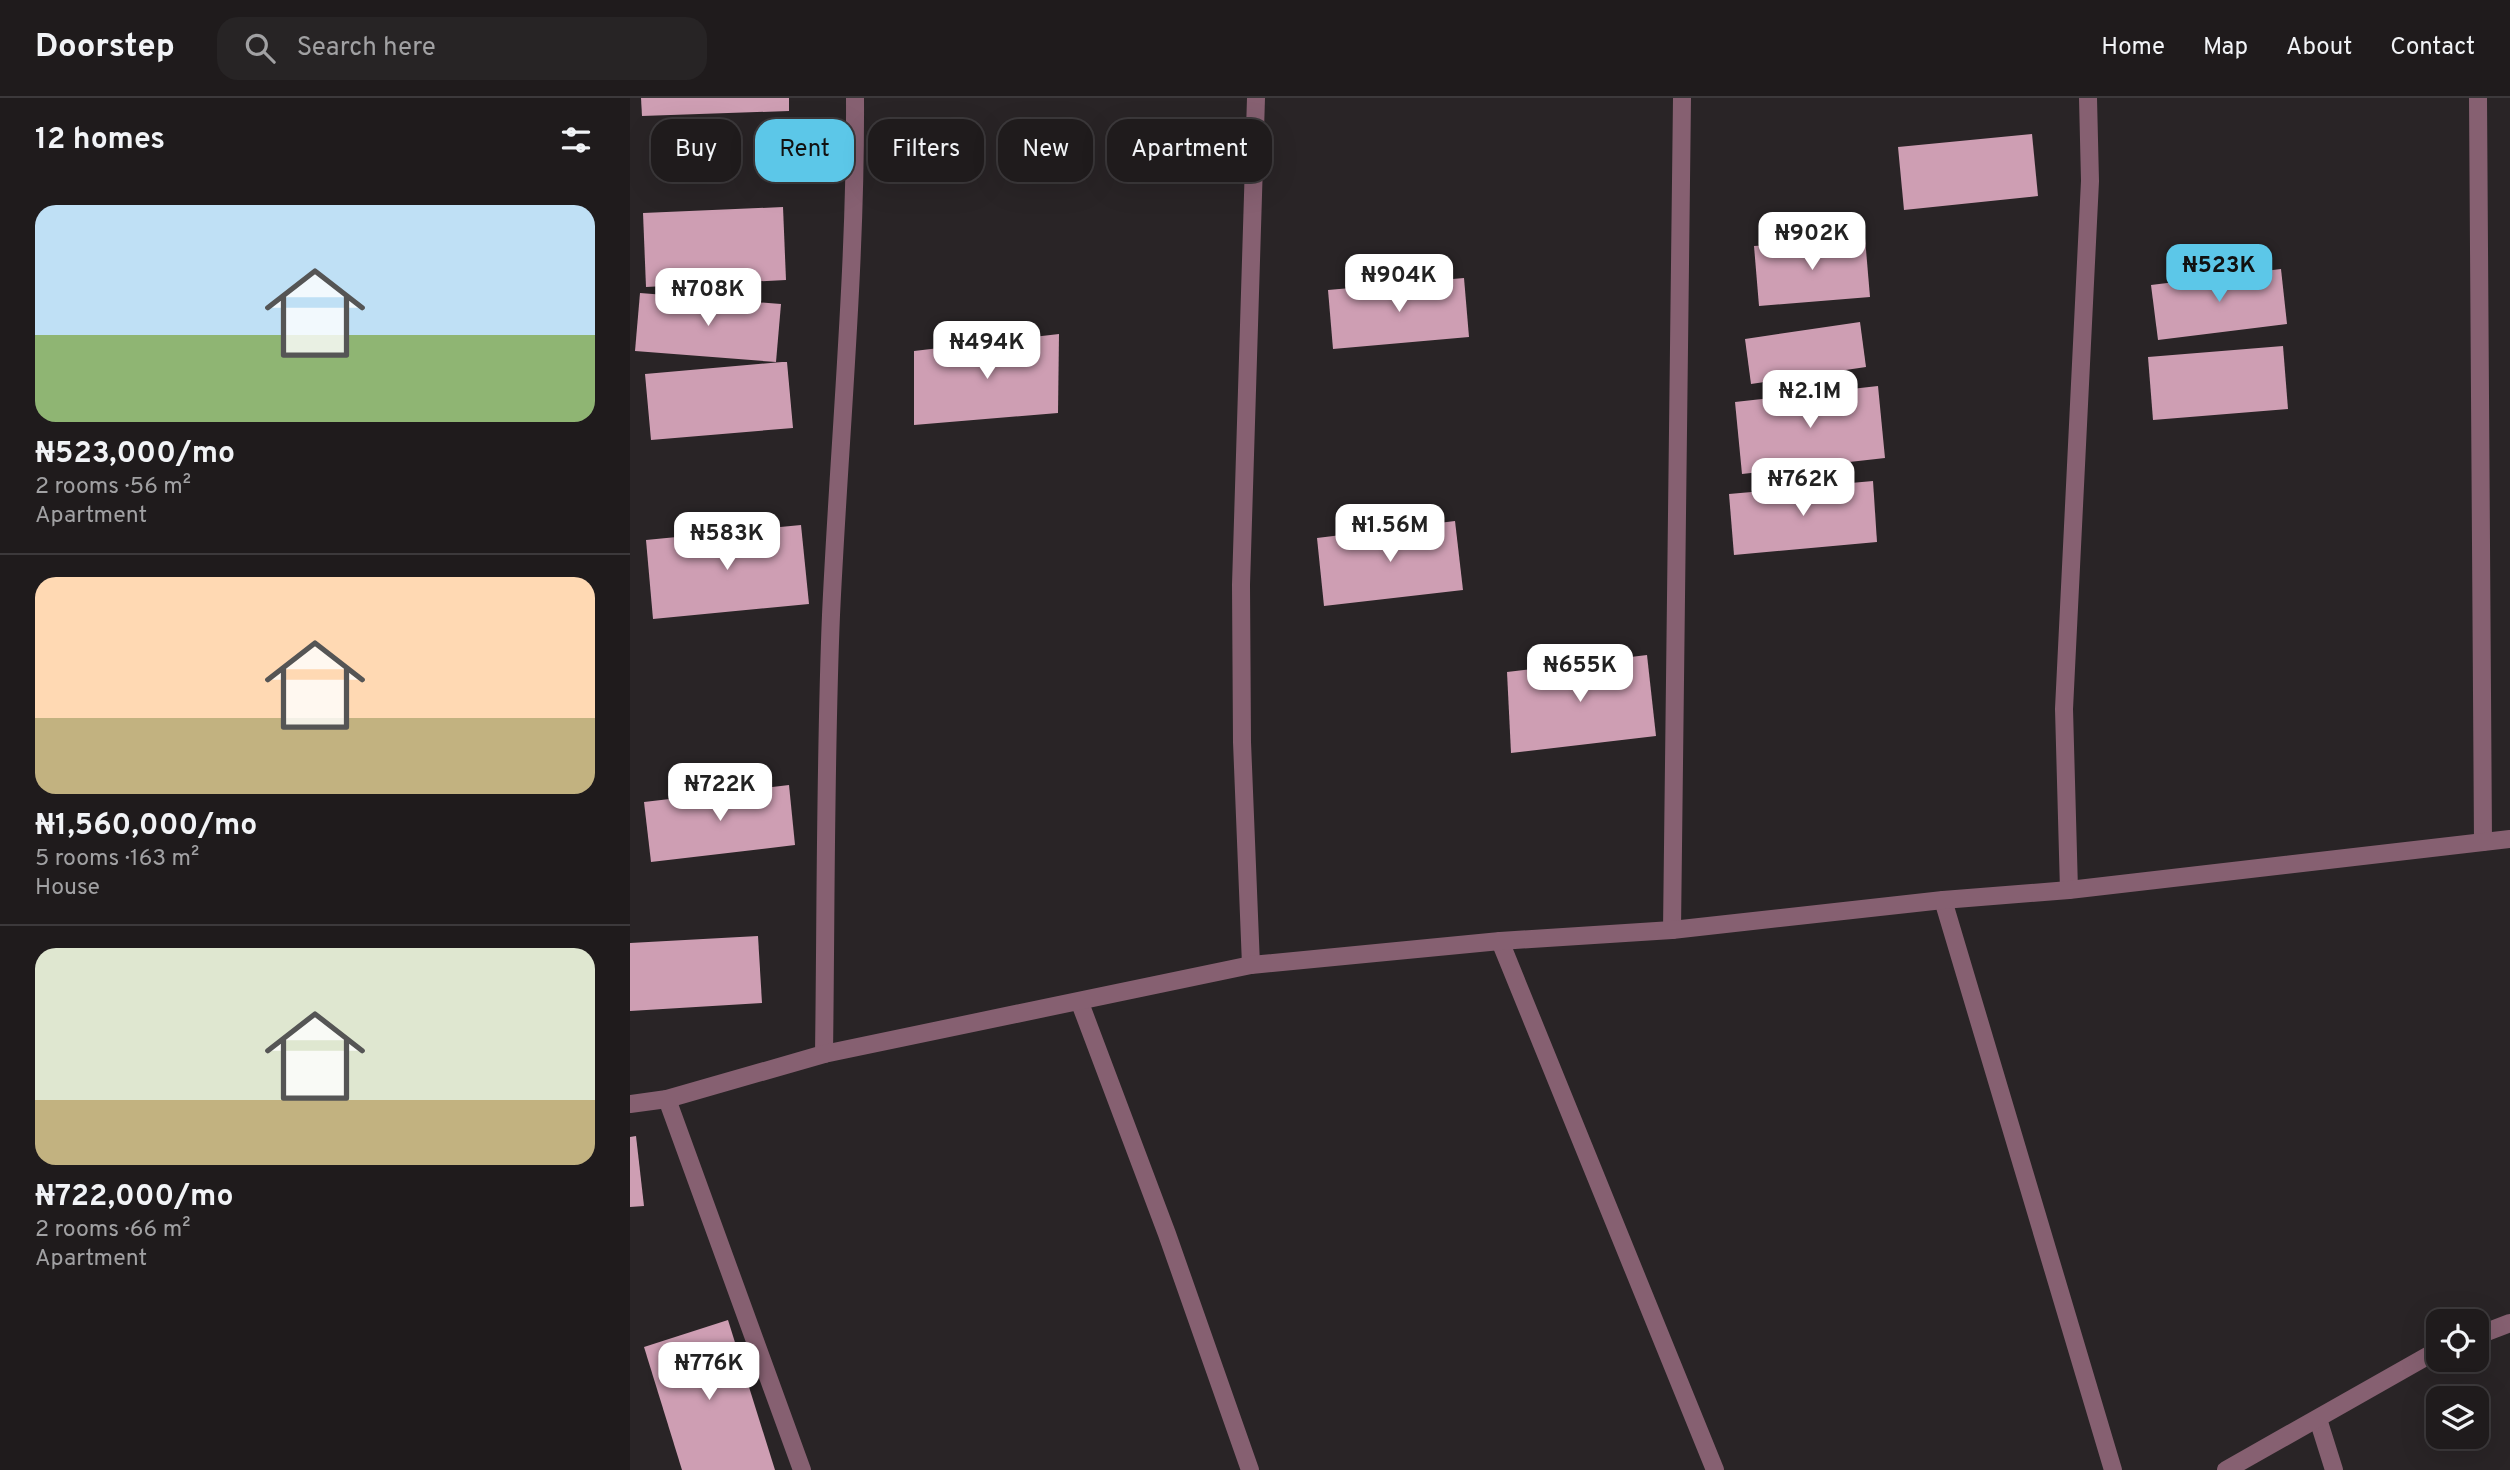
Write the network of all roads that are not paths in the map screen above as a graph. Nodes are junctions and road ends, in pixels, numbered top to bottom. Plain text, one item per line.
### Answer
1 (855, 98) edge
2 (1256, 98) edge
3 (1682, 98) edge
4 (2088, 98) edge
5 (2478, 98) edge
6 (2510, 839) edge
7 (2483, 842) junction
8 (2069, 890) junction
9 (1943, 900) junction
10 (1672, 930) junction
11 (1500, 941) junction
12 (1251, 965) junction
13 (1080, 1003) junction
14 (824, 1054) junction
15 (667, 1099) junction
16 (630, 1104) edge
17 (2510, 1323) edge
18 (2489, 1331) edge
19 (2426, 1357) edge
20 (2318, 1419) junction
21 (802, 1470) edge
22 (1250, 1470) edge
23 (1715, 1470) edge
24 (2113, 1470) edge
25 (2226, 1470) edge
26 (2334, 1470) edge

1 - 14 street
2 - 12 street
3 - 10 street
4 - 8 street
5 - 7 street
6 - 7 street
7 - 8 street
8 - 9 street
9 - 10 street
9 - 24 street
10 - 11 street
11 - 12 street
11 - 23 street
12 - 13 street
13 - 14 street
13 - 22 street
14 - 15 street
15 - 16 street
15 - 21 street
17 - 18 street
19 - 20 street
20 - 25 street
20 - 26 street

